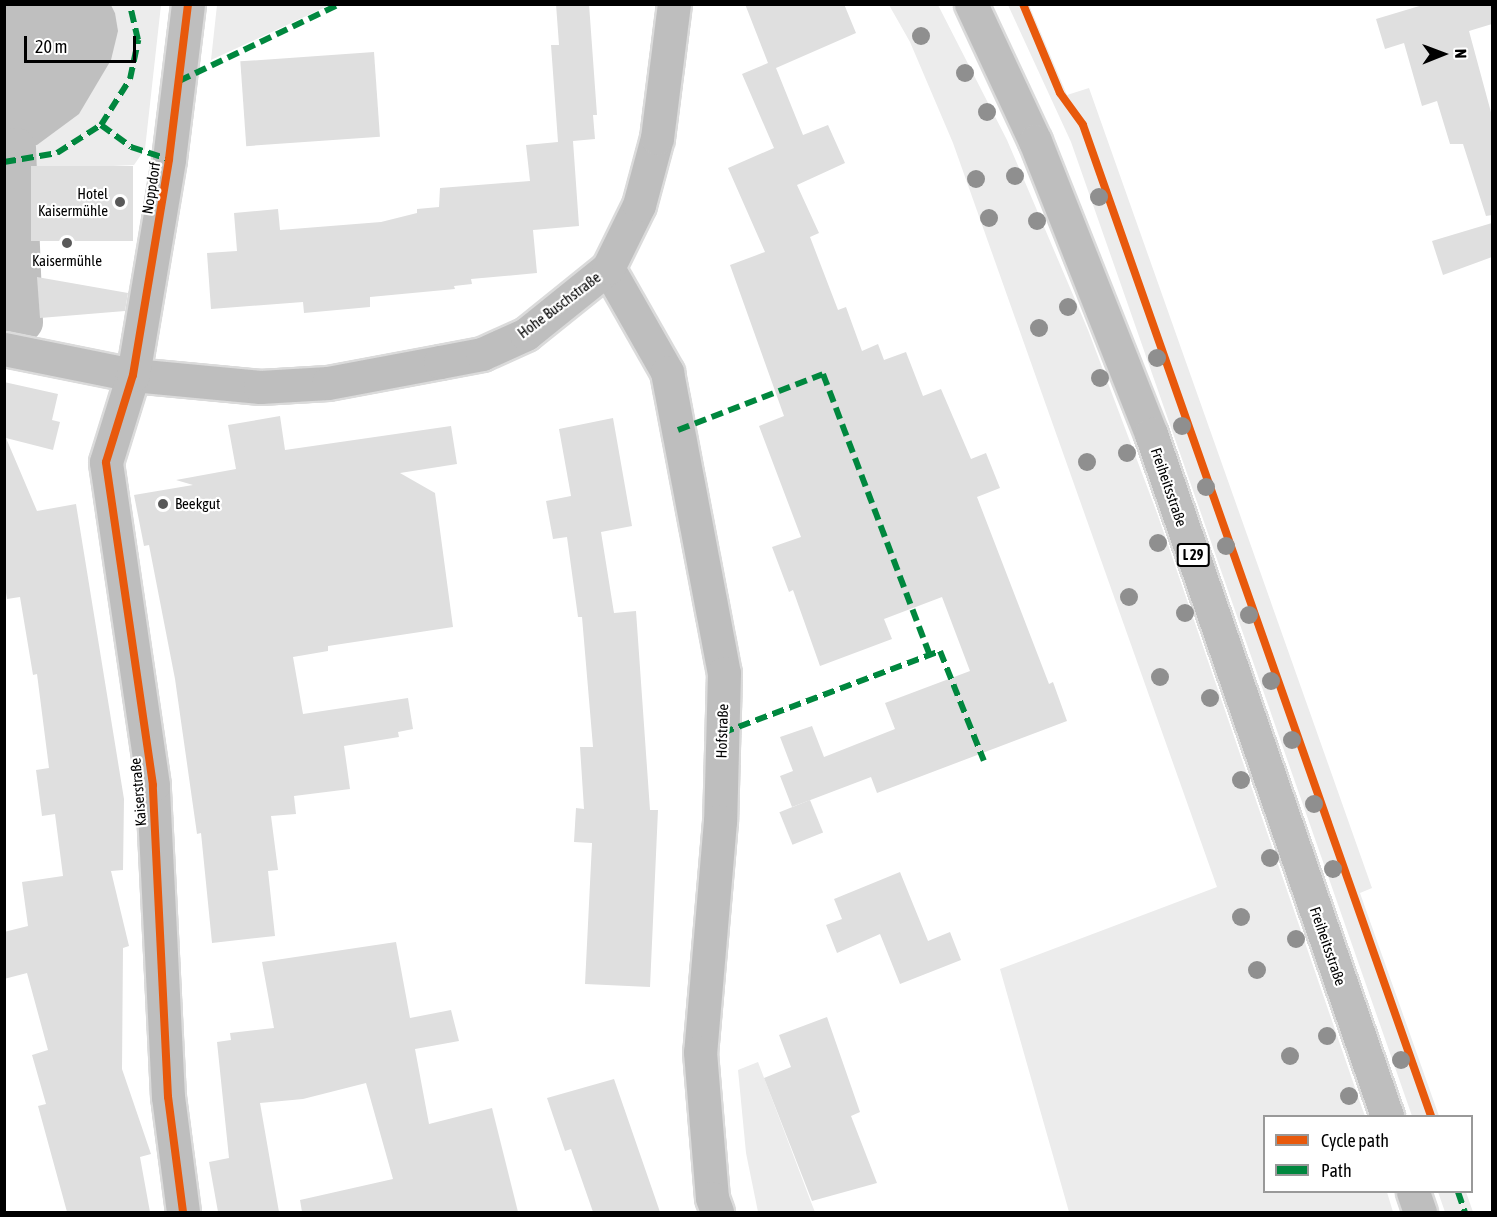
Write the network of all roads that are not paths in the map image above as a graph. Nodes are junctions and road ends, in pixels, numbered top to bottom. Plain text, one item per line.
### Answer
1 (188, 4) edge
2 (674, 4) edge
3 (971, 4) edge
4 (608, 268) junction
5 (4, 349) edge
6 (133, 375) junction
7 (1387, 1115) edge
8 (1414, 1193) edge
9 (183, 1212) edge
10 (717, 1212) edge
11 (1420, 1212) edge

1 - 6 street, Noppdorf
2 - 4 street, Hohe Buschstraße
3 - 7 street, Freiheitsstraße / L 29
4 - 6 street, Hohe Buschstraße
4 - 10 street, Hofstraße
5 - 6 street, Hohe Buschstraße
6 - 9 street, Kaiserstraße
8 - 11 street

